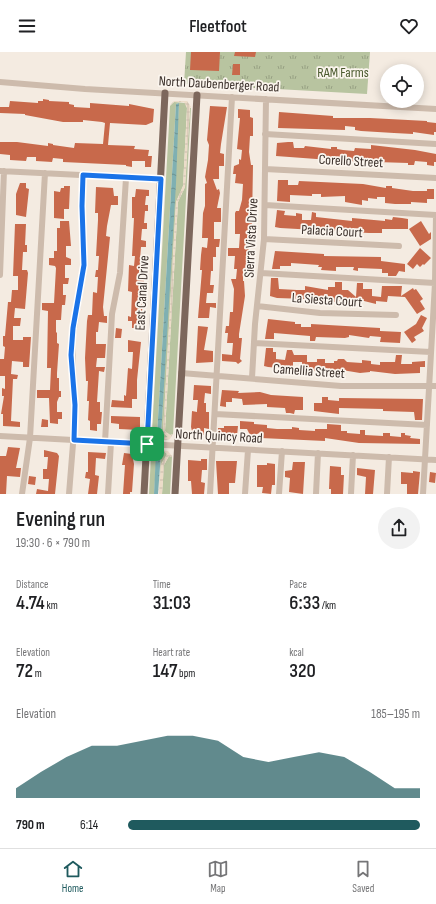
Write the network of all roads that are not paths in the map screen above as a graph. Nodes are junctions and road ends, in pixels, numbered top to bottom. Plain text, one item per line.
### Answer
1 (0, 82) edge
2 (165, 93) junction
3 (197, 95) junction
4 (232, 97) junction
5 (266, 99) junction
6 (436, 109) edge
7 (265, 134) junction
8 (436, 144) edge
9 (265, 169) junction
10 (2, 171) edge
11 (45, 173) junction
12 (83, 175) junction
13 (126, 178) junction
14 (436, 178) edge
15 (161, 179) junction
16 (265, 205) junction
17 (264, 239) junction
18 (399, 246) dead end
19 (261, 273) junction
20 (0, 275) edge
21 (435, 283) junction
22 (257, 306) junction
23 (396, 315) dead end
24 (254, 343) junction
25 (430, 352) junction
26 (181, 373) junction
27 (217, 376) junction
28 (252, 378) junction
29 (429, 386) junction
30 (436, 386) edge
31 (215, 414) junction
32 (427, 425) junction
33 (0, 436) edge
34 (30, 438) junction
35 (74, 440) junction
36 (108, 442) junction
37 (147, 444) junction
38 (178, 445) junction
39 (213, 448) junction
40 (248, 450) junction
41 (282, 451) junction
42 (318, 453) junction
43 (353, 455) junction
44 (389, 457) junction
45 (425, 459) junction
46 (436, 460) edge
47 (22, 494) edge
48 (69, 494) edge
49 (108, 494) edge
50 (144, 494) edge
51 (175, 494) edge
52 (210, 494) edge
53 (246, 494) edge
54 (279, 494) edge
55 (316, 494) edge
56 (351, 494) edge
57 (387, 494) edge
58 (423, 494) edge

1 - 2 street, North Daubenberger Road
2 - 3 street, North Daubenberger Road
2 - 15 main road, East Canal Drive
3 - 4 street, North Daubenberger Road
3 - 26 main road
4 - 5 street, North Daubenberger Road
4 - 27 street
5 - 6 street, North Daubenberger Road
5 - 7 street, Sierra Vista Drive
7 - 8 street
7 - 9 street, Sierra Vista Drive
9 - 14 street, Corello Street
9 - 16 street, Sierra Vista Drive
10 - 11 street
10 - 20 street
11 - 12 street
11 - 34 street
12 - 13 street
12 - 35 street
13 - 15 street
13 - 36 street
15 - 37 main road, East Canal Drive
16 - 17 street, Sierra Vista Drive
16 - 21 street
17 - 18 street, Palacia Court
17 - 19 street, Sierra Vista Drive
19 - 21 street
19 - 22 street, Sierra Vista Drive
21 - 25 street
22 - 23 street, La Siesta Court
22 - 24 street, Sierra Vista Drive
24 - 25 street
24 - 28 street, Sierra Vista Drive
25 - 29 street
26 - 27 street, Camellia Street
26 - 38 main road
27 - 28 street, Camellia Street
27 - 31 street
28 - 29 street, Camellia Street
29 - 30 street, Camellia Street
29 - 32 street
31 - 32 street
31 - 39 street
32 - 45 street
33 - 34 street, North Quincy Road
34 - 35 street, North Quincy Road
34 - 47 street
35 - 36 street, North Quincy Road
35 - 48 street
36 - 37 street, North Quincy Road
36 - 49 street
37 - 38 street, North Quincy Road
37 - 50 main road, East Canal Drive
38 - 39 street, North Quincy Road
38 - 51 main road
39 - 40 street, North Quincy Road
39 - 52 street
40 - 41 street, North Quincy Road
40 - 53 street
41 - 42 street, North Quincy Road
41 - 54 street
42 - 43 street, North Quincy Road
42 - 55 street
43 - 44 street, North Quincy Road
43 - 56 street
44 - 45 street, North Quincy Road
44 - 57 street
45 - 46 street, North Quincy Road
45 - 58 street

